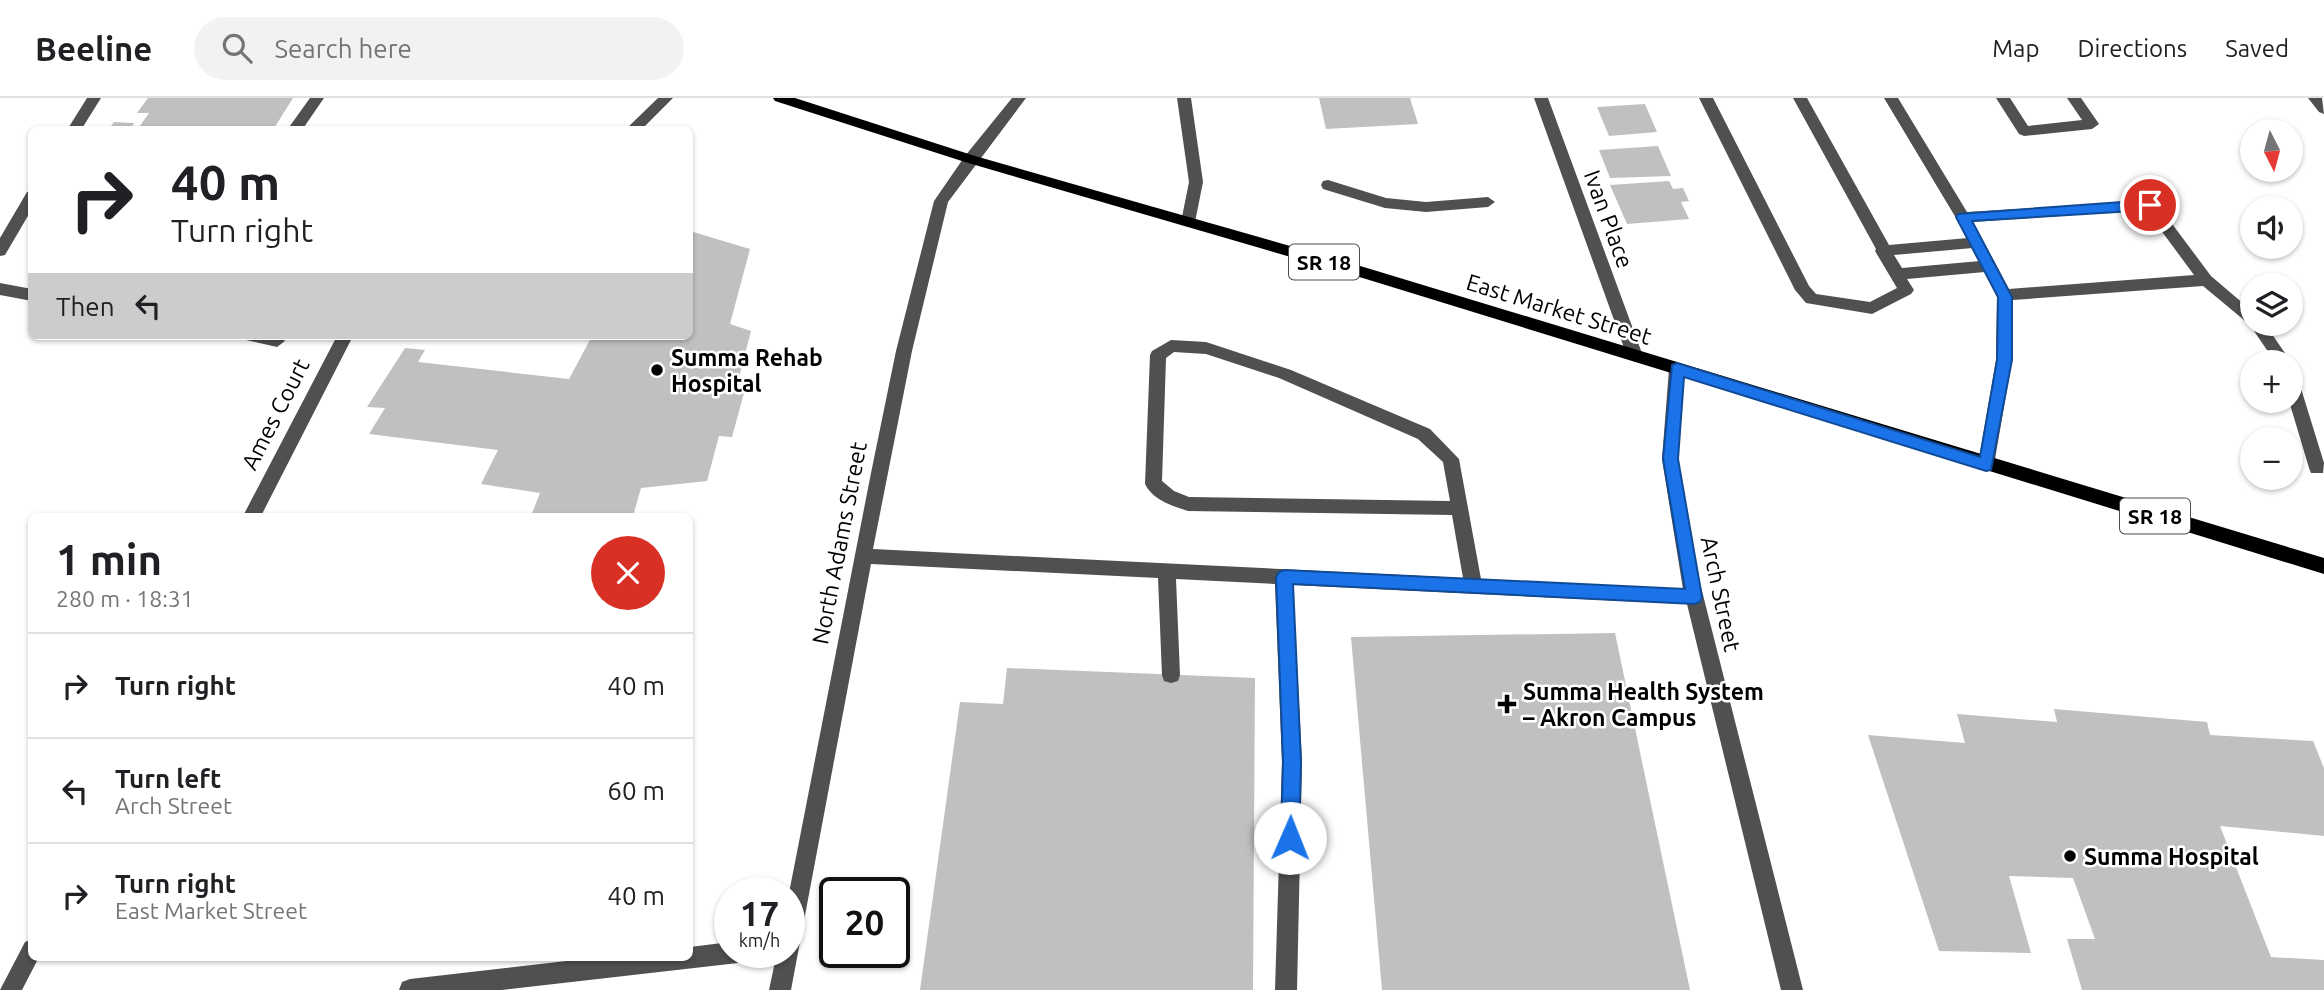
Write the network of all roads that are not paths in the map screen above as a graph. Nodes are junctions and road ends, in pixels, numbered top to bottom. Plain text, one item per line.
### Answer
1 (94, 98) edge
2 (317, 98) edge
3 (666, 98) edge
4 (780, 98) edge
5 (1019, 98) edge
6 (1184, 98) edge
7 (1541, 98) edge
8 (1706, 98) edge
9 (1800, 98) edge
10 (1891, 98) edge
11 (2003, 98) edge
12 (2074, 98) edge
13 (2315, 98) edge
14 (2324, 109) edge
15 (76, 126) edge
16 (297, 126) edge
17 (636, 126) edge
18 (970, 159) junction
19 (1328, 186) dead end
20 (1488, 202) dead end
21 (28, 203) edge
22 (1963, 217) junction
23 (1188, 222) junction
24 (1978, 242) junction
25 (0, 251) edge
26 (1882, 251) junction
27 (1989, 266) junction
28 (1899, 274) junction
29 (2206, 280) junction
30 (0, 289) edge
31 (28, 294) edge
32 (2004, 295) junction
33 (2240, 310) edge
34 (272, 340) edge
35 (343, 340) edge
36 (277, 341) dead end
37 (1635, 356) junction
38 (1677, 369) junction
39 (2300, 413) edge
40 (1986, 465) junction
41 (2317, 468) dead end
42 (1460, 508) junction
43 (254, 513) edge
44 (863, 556) junction
45 (2324, 566) edge
46 (1167, 571) junction
47 (1284, 577) junction
48 (1473, 586) junction
49 (1694, 597) junction
50 (1171, 675) dead end
51 (802, 877) edge
52 (714, 955) edge
53 (28, 957) edge
54 (693, 958) edge
55 (665, 961) edge
56 (785, 968) edge
57 (455, 987) edge
58 (11, 990) edge
59 (410, 990) edge
60 (780, 990) edge
61 (1286, 990) edge
62 (1792, 990) edge

1 - 15 street
2 - 16 street
3 - 17 street
4 - 18 main road, East Market Street / SR 18
5 - 18 street, North Adams Street
6 - 23 street
7 - 37 street, Ivan Place
8 - 28 street
9 - 26 street
10 - 22 street
11 - 12 street
13 - 14 street
18 - 23 main road, East Market Street / SR 18
18 - 44 street, North Adams Street
19 - 20 street
21 - 25 street
22 - 24 street
22 - 29 street
23 - 37 main road, East Market Street / SR 18
24 - 26 street
24 - 27 street
26 - 28 street
27 - 28 street
27 - 32 street
29 - 32 street
29 - 33 street
30 - 31 street
32 - 40 street
34 - 36 street
35 - 43 street, Ames Court
37 - 38 main road, East Market Street / SR 18
38 - 40 main road, East Market Street / SR 18
38 - 49 street, Arch Street
39 - 41 street
40 - 45 main road, East Market Street / SR 18
42 - 42 street
42 - 48 street
44 - 46 street
44 - 51 street, North Adams Street
46 - 47 street
46 - 50 street
47 - 48 street
47 - 61 street
48 - 49 street
49 - 62 street, Arch Street
52 - 54 street
53 - 58 street
55 - 57 street
56 - 60 street, North Adams Street
57 - 59 street

